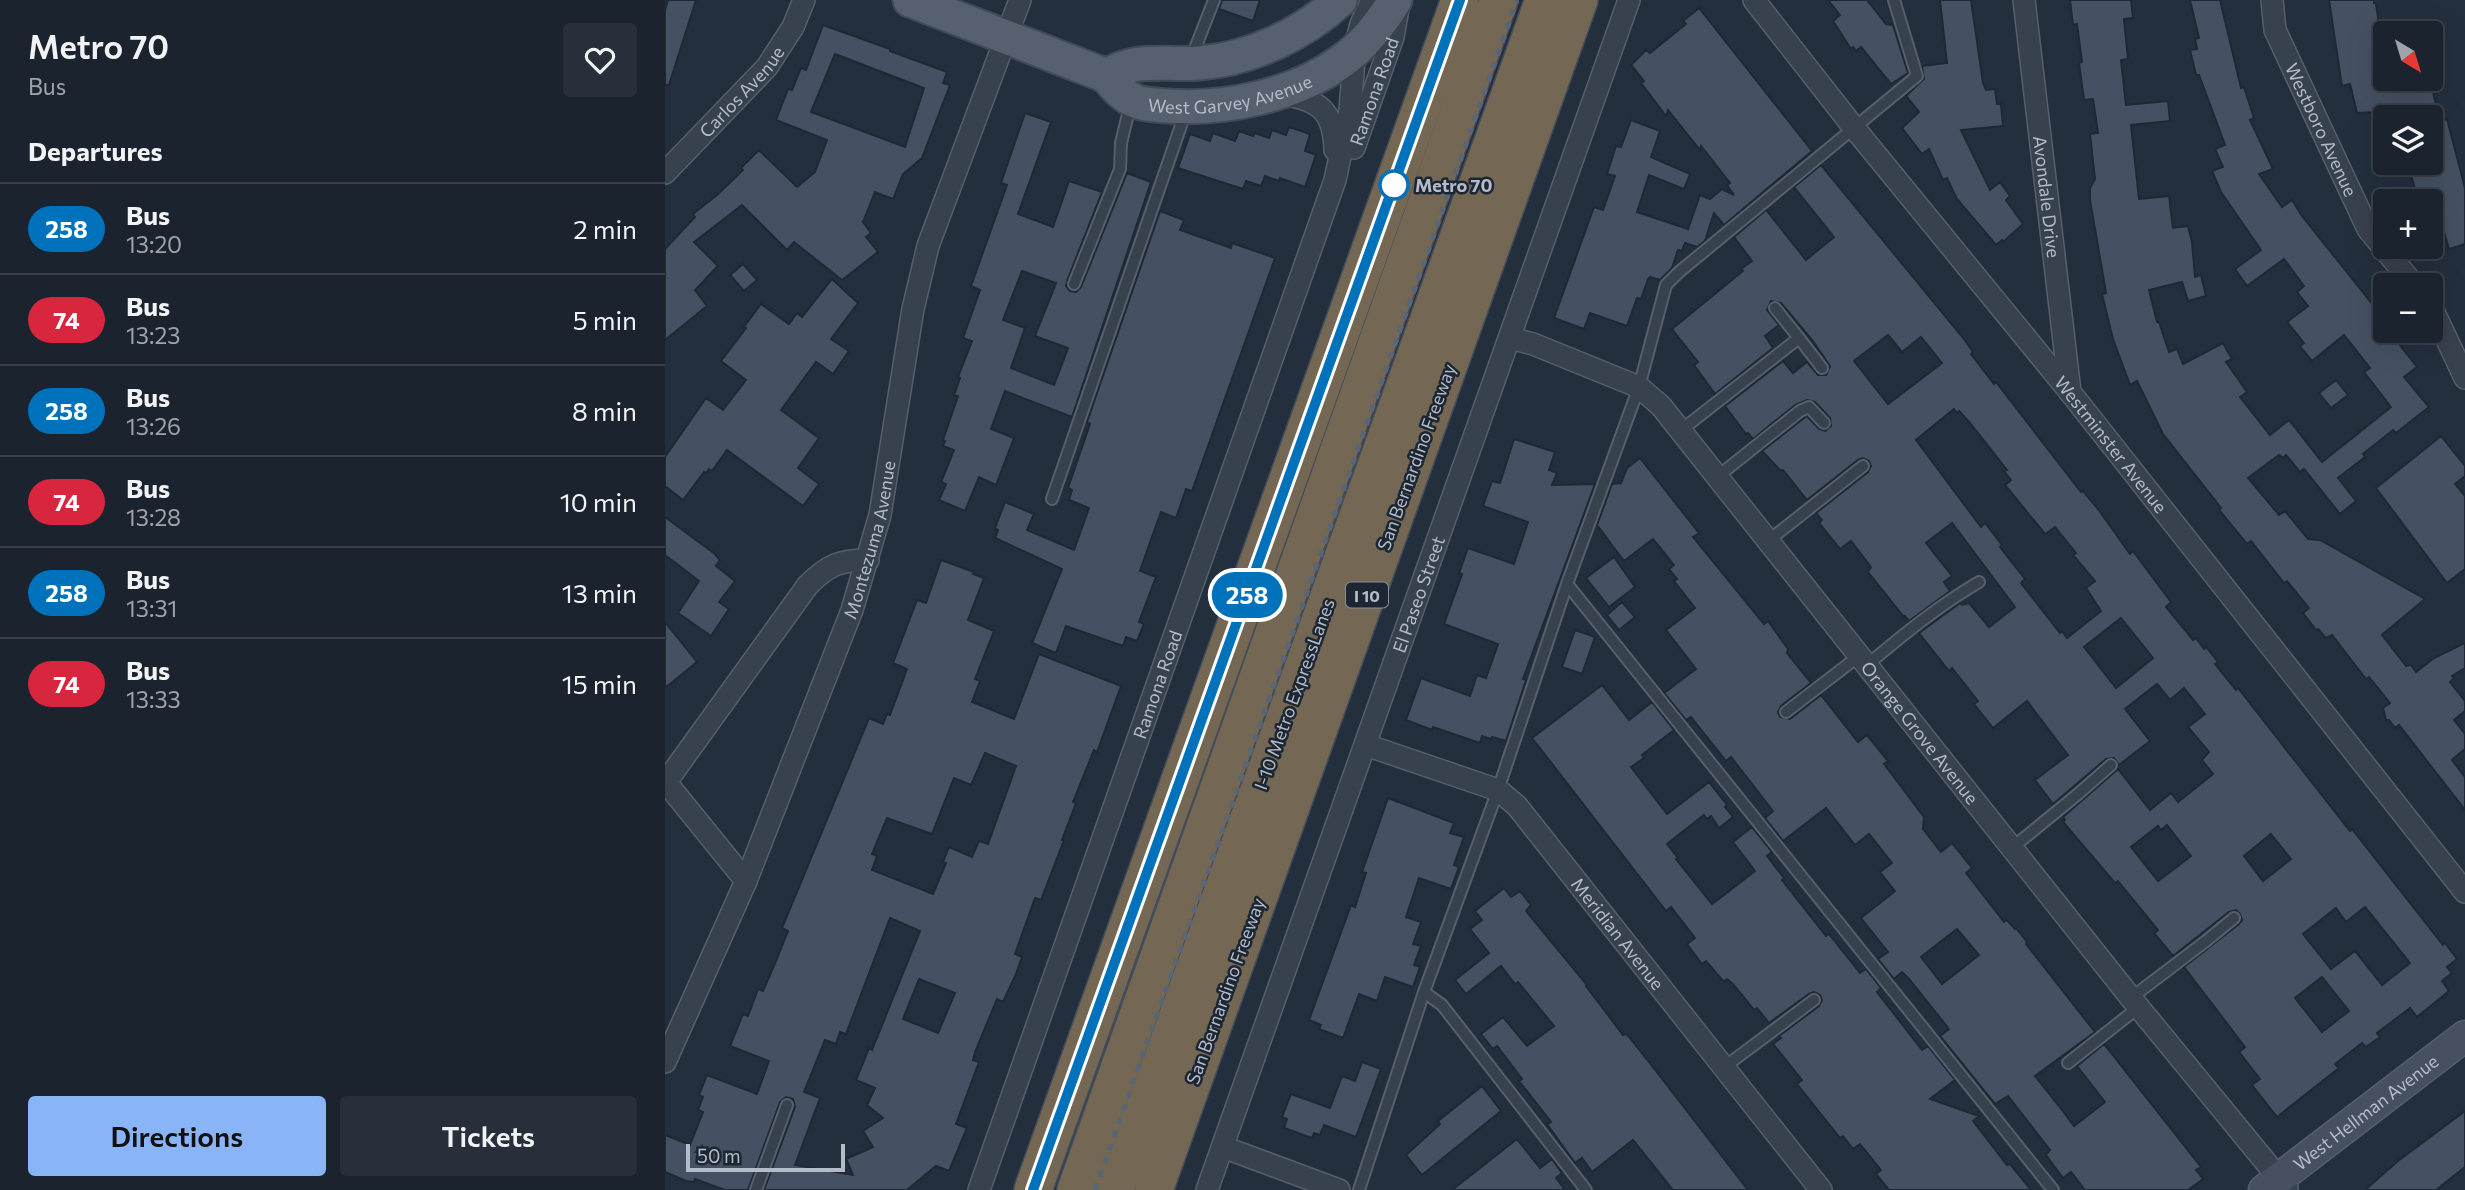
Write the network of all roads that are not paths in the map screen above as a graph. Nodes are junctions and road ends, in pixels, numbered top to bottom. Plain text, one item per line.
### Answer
1 (804, 0) edge
2 (910, 0) edge
3 (1020, 0) edge
4 (1214, 0) edge
5 (1340, 0) edge
6 (1372, 0) edge
7 (1397, 0) edge
8 (1459, 0) edge
9 (1499, 0) edge
10 (1544, 0) edge
11 (1579, 0) edge
12 (1629, 0) edge
13 (1754, 0) edge
14 (1894, 0) edge
15 (2024, 0) edge
16 (2273, 0) edge
17 (1007, 38) junction
18 (1355, 48) junction
19 (1189, 64) junction
20 (1107, 76) junction
21 (1273, 93) junction
22 (1132, 100) junction
23 (1188, 106) junction
24 (1855, 129) junction
25 (665, 173) edge
26 (1335, 180) junction
27 (2404, 273) edge
28 (1074, 284) dead end
29 (1775, 308) dead end
30 (2443, 330) edge
31 (1510, 338) junction
32 (1799, 338) junction
33 (1822, 368) dead end
34 (2465, 378) edge
35 (1639, 387) junction
36 (2070, 392) junction
37 (1823, 423) dead end
38 (1680, 431) junction
39 (1863, 467) dead end
40 (1717, 477) junction
41 (1052, 499) dead end
42 (1768, 541) junction
43 (868, 560) junction
44 (1979, 582) dead end
45 (1567, 584) junction
46 (1863, 661) junction
47 (1786, 712) dead end
48 (1366, 745) junction
49 (2111, 765) dead end
50 (665, 782) edge
51 (1498, 790) junction
52 (2012, 848) junction
53 (745, 881) junction
54 (2465, 892) edge
55 (2234, 918) dead end
56 (1425, 992) junction
57 (1814, 1000) dead end
58 (2135, 1002) junction
59 (2465, 1035) edge
60 (665, 1062) edge
61 (2068, 1063) dead end
62 (1723, 1068) junction
63 (787, 1105) dead end
64 (1223, 1147) junction
65 (2277, 1186) edge
66 (756, 1190) edge
67 (979, 1190) edge
68 (1033, 1190) edge
69 (1076, 1190) edge
70 (1115, 1190) edge
71 (1154, 1190) edge
72 (1207, 1190) edge
73 (1339, 1190) edge
74 (1359, 1190) edge
75 (1587, 1190) edge
76 (1821, 1190) edge
77 (2053, 1190) edge

1 - 25 street, Carlos Avenue
2 - 17 main road, West Garvey Avenue
3 - 17 street, Montezuma Avenue
4 - 19 lane
5 - 19 main road, West Garvey Avenue
6 - 18 street, Ramona Road
7 - 18 main road, West Garvey Avenue
7 - 26 street, Ramona Road
8 - 68 highway
9 - 69 highway
10 - 70 highway, I-10 Metro ExpressLanes
11 - 71 highway, San Bernardino Freeway / I 10
12 - 31 street, El Paseo Street
13 - 24 street, Westminster Avenue
14 - 24 lane
15 - 36 street, Avondale Drive
16 - 27 street, Westboro Avenue
17 - 20 main road, West Garvey Avenue
17 - 43 street, Montezuma Avenue
18 - 21 main road, West Garvey Avenue
18 - 26 street, Ramona Road
19 - 20 main road, West Garvey Avenue
20 - 22 main road, West Garvey Avenue
21 - 23 main road, West Garvey Avenue
21 - 26 street
22 - 23 main road, West Garvey Avenue
22 - 28 lane
23 - 41 lane
24 - 35 lane
24 - 36 street, Westminster Avenue
26 - 67 street, Ramona Road
29 - 32 lane
30 - 34 street
31 - 35 street, Orange Grove Avenue
31 - 48 street, El Paseo Street
32 - 33 lane
32 - 38 lane
35 - 38 street, Orange Grove Avenue
35 - 45 lane
36 - 54 street, Westminster Avenue
37 - 40 lane
38 - 40 street, Orange Grove Avenue
39 - 42 lane
40 - 42 street, Orange Grove Avenue
42 - 46 street, Orange Grove Avenue
43 - 50 street
43 - 53 street, Montezuma Avenue
44 - 46 lane
45 - 51 lane
45 - 77 lane
46 - 47 lane
46 - 52 street, Orange Grove Avenue
48 - 51 street, Meridian Avenue
48 - 64 street, El Paseo Street
49 - 52 lane
50 - 53 street
51 - 56 lane
51 - 62 street, Meridian Avenue
52 - 58 street, Orange Grove Avenue
53 - 60 street, Montezuma Avenue
55 - 58 lane
56 - 74 lane
56 - 75 lane
57 - 62 lane
58 - 61 lane
58 - 65 street, Orange Grove Avenue
59 - 65 street, West Hellman Avenue
62 - 76 street, Meridian Avenue
63 - 66 lane
64 - 72 street, El Paseo Street
64 - 73 street

